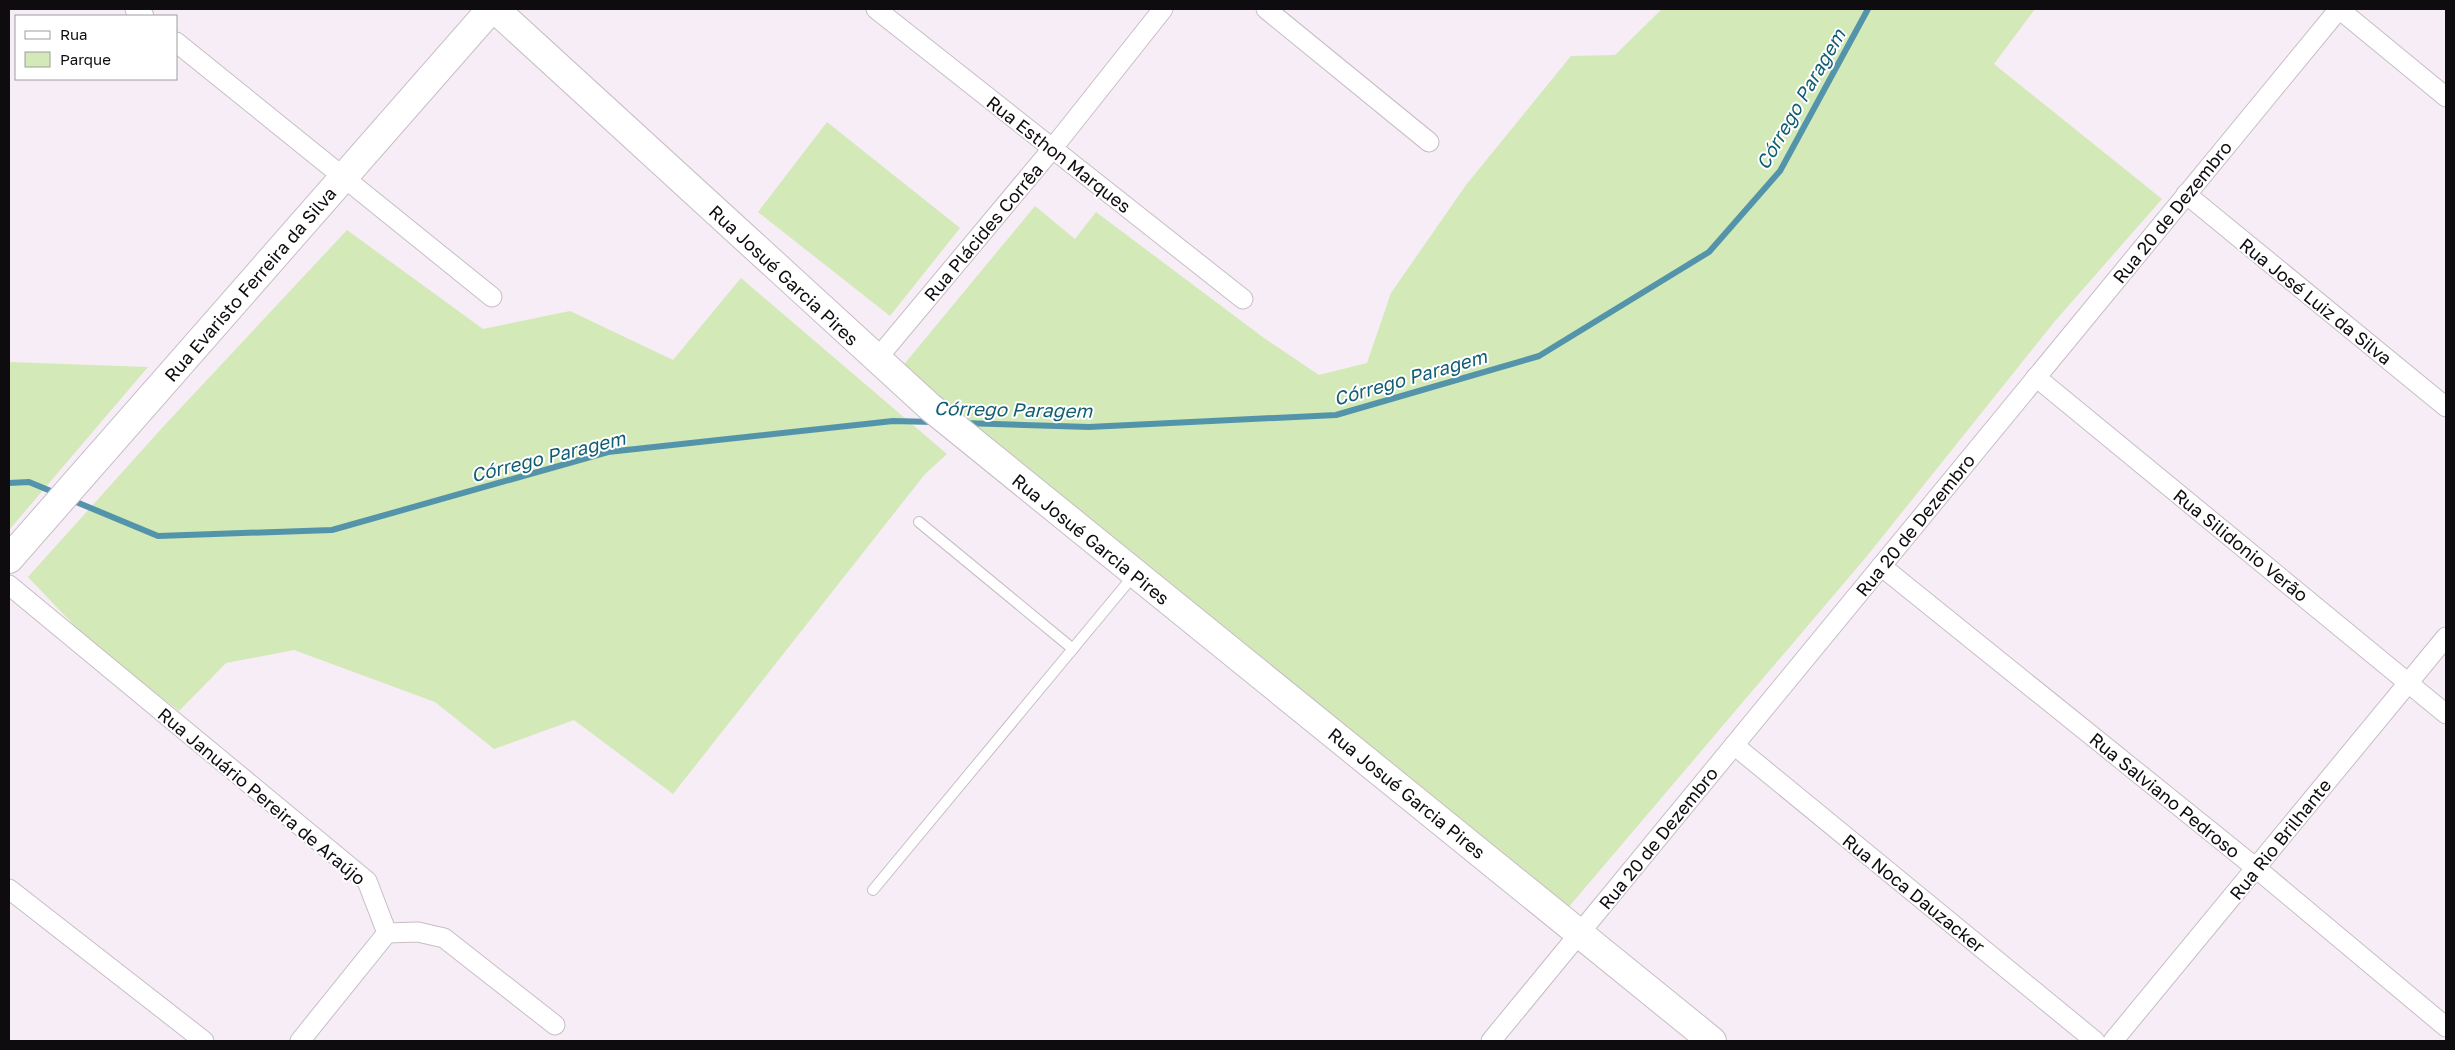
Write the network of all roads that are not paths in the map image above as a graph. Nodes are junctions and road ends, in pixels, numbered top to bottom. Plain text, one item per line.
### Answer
1 (491, 9) edge
2 (495, 9) edge
3 (876, 9) edge
4 (1163, 9) edge
5 (1266, 9) edge
6 (2339, 9) edge
7 (178, 44) edge
8 (2446, 97) edge
9 (1429, 142) dead end
10 (1052, 149) junction
11 (343, 177) junction
12 (2186, 194) junction
13 (492, 297) dead end
14 (1243, 299) dead end
15 (876, 360) junction
16 (2036, 377) junction
17 (2446, 408) edge
18 (919, 522) dead end
19 (9, 559) edge
20 (1881, 566) junction
21 (1135, 574) junction
22 (9, 585) edge
23 (2446, 637) edge
24 (1073, 649) junction
25 (2408, 683) junction
26 (2446, 714) edge
27 (1734, 745) junction
28 (2256, 868) junction
29 (9, 888) edge
30 (873, 890) dead end
31 (1580, 932) junction
32 (387, 933) junction
33 (555, 1025) dead end
34 (2446, 1027) edge
35 (204, 1041) edge
36 (300, 1041) edge
37 (1491, 1041) edge
38 (1712, 1041) edge
39 (2095, 1041) edge
40 (2113, 1041) edge

1 - 11 street, Rua Evaristo Ferreira da Silva
2 - 15 street, Rua Josué Garcia Pires
3 - 10 street, Rua Esthon Marques
4 - 10 street, Rua Plácides Corrêa
5 - 9 street
6 - 8 street
6 - 12 street, Rua 20 de Dezembro
7 - 11 street
10 - 14 street, Rua Esthon Marques
10 - 15 street, Rua Plácides Corrêa
11 - 13 street
11 - 19 street, Rua Evaristo Ferreira da Silva
12 - 16 street, Rua 20 de Dezembro
12 - 17 street, Rua José Luiz da Silva
15 - 21 street, Rua Josué Garcia Pires
16 - 20 street, Rua 20 de Dezembro
16 - 25 street, Rua Silidonio Verão
18 - 24 lane
20 - 27 street, Rua 20 de Dezembro
20 - 28 street, Rua Salviano Pedroso
21 - 24 lane
21 - 31 street, Rua Josué Garcia Pires
22 - 32 street, Rua Januário Pereira de Araújo
23 - 25 street, Rua Rio Brilhante
24 - 30 lane
25 - 26 street, Rua Silidonio Verão
25 - 28 street, Rua Rio Brilhante
27 - 31 street, Rua 20 de Dezembro
27 - 39 street, Rua Noca Dauzacker
28 - 34 street, Rua Salviano Pedroso
28 - 40 street, Rua Rio Brilhante
29 - 35 street
31 - 37 street, Rua 20 de Dezembro
31 - 38 street, Rua Josué Garcia Pires
32 - 33 street
32 - 36 street

